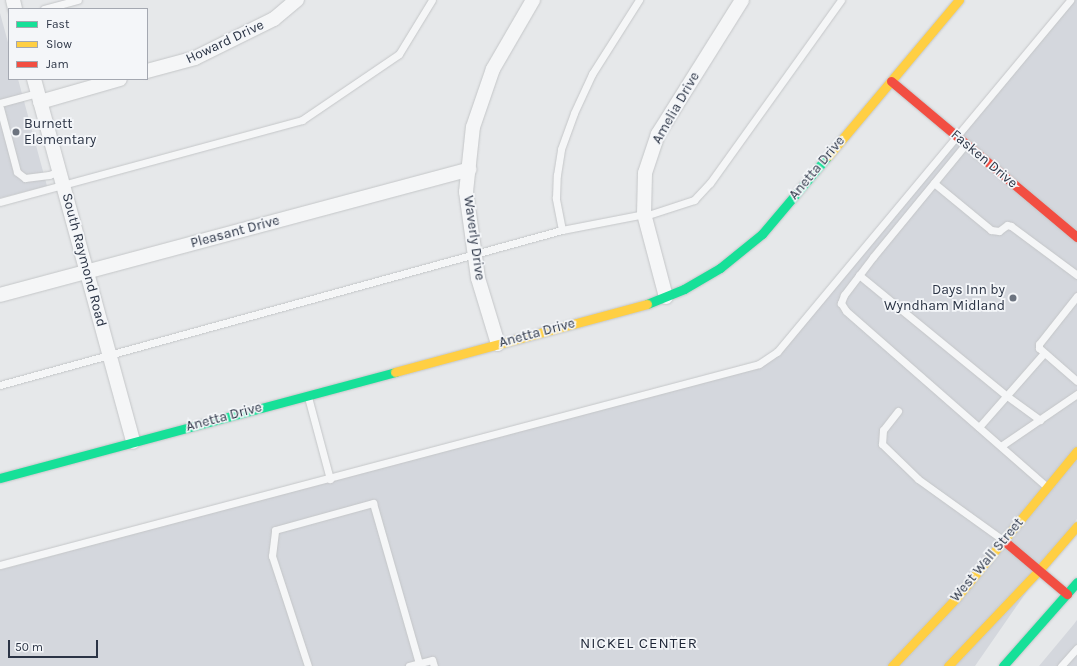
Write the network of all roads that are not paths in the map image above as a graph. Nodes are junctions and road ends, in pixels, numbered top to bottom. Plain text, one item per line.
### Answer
1 (78, 0) edge
2 (297, 0) edge
3 (432, 0) edge
4 (533, 0) edge
5 (639, 0) edge
6 (742, 0) edge
7 (841, 0) edge
8 (959, 0) edge
9 (1070, 0) edge
10 (48, 8) edge
11 (148, 71) edge
12 (113, 80) edge
13 (891, 81) junction
14 (38, 91) edge
15 (0, 103) edge
16 (0, 108) edge
17 (957, 136) junction
18 (966, 144) junction
19 (469, 169) junction
20 (60, 171) junction
21 (934, 183) junction
22 (64, 185) junction
23 (0, 202) edge
24 (644, 215) junction
25 (562, 230) junction
26 (1077, 237) edge
27 (474, 254) junction
28 (87, 272) junction
29 (1077, 275) edge
30 (859, 276) junction
31 (0, 295) edge
32 (1077, 296) edge
33 (666, 297) junction
34 (498, 344) junction
35 (1044, 353) junction
36 (110, 355) junction
37 (1077, 381) edge
38 (0, 385) edge
39 (1077, 394) edge
40 (308, 395) junction
41 (1007, 396) junction
42 (898, 412) dead end
43 (1040, 420) junction
44 (979, 427) junction
45 (133, 442) junction
46 (1001, 446) junction
47 (1077, 451) edge
48 (0, 478) edge
49 (330, 478) junction
50 (1047, 487) junction
51 (1077, 526) edge
52 (1003, 540) junction
53 (0, 565) edge
54 (1038, 570) junction
55 (1077, 582) edge
56 (1067, 594) junction
57 (1077, 648) edge
58 (419, 663) junction
59 (308, 666) edge
60 (409, 666) edge
61 (434, 666) edge
62 (892, 666) edge
63 (948, 666) edge
64 (1003, 666) edge
65 (1061, 666) edge

1 - 10 lane
2 - 11 street, Howard Drive
3 - 22 lane
4 - 19 street, Waverly Drive
5 - 25 lane
6 - 24 street, Amelia Drive
7 - 24 lane
8 - 13 street, Anetta Drive
9 - 17 lane
12 - 14 street
13 - 17 street, Fasken Drive
13 - 33 street, Anetta Drive
14 - 15 lane
14 - 20 street, South Raymond Road
16 - 20 lane
17 - 18 street, Fasken Drive
17 - 49 lane
18 - 21 lane
18 - 26 street, Fasken Drive
19 - 27 street, Waverly Drive
19 - 28 street, Pleasant Drive
20 - 22 street, South Raymond Road
21 - 29 lane
21 - 30 lane
22 - 23 lane
22 - 28 street, South Raymond Road
24 - 25 lane
24 - 33 street, Amelia Drive
25 - 27 lane
27 - 34 street, Waverly Drive
27 - 36 lane
28 - 31 street, Pleasant Drive
28 - 36 street, South Raymond Road
30 - 41 lane
30 - 44 lane
32 - 35 lane
33 - 34 street, Anetta Drive
34 - 40 street, Anetta Drive
35 - 37 lane
35 - 41 lane
36 - 38 lane
36 - 45 street, South Raymond Road
39 - 43 lane
40 - 45 street, Anetta Drive
40 - 49 lane
41 - 43 lane
41 - 44 lane
42 - 52 lane
43 - 46 lane
44 - 46 lane
45 - 48 street, Anetta Drive
46 - 50 lane
47 - 50 street, West Wall Street
49 - 53 lane
50 - 52 street, West Wall Street
51 - 54 street
52 - 54 street
52 - 62 street, West Wall Street
54 - 56 street
54 - 63 street
55 - 56 street
56 - 64 street
57 - 65 lane
58 - 59 lane
58 - 60 lane
58 - 61 lane

